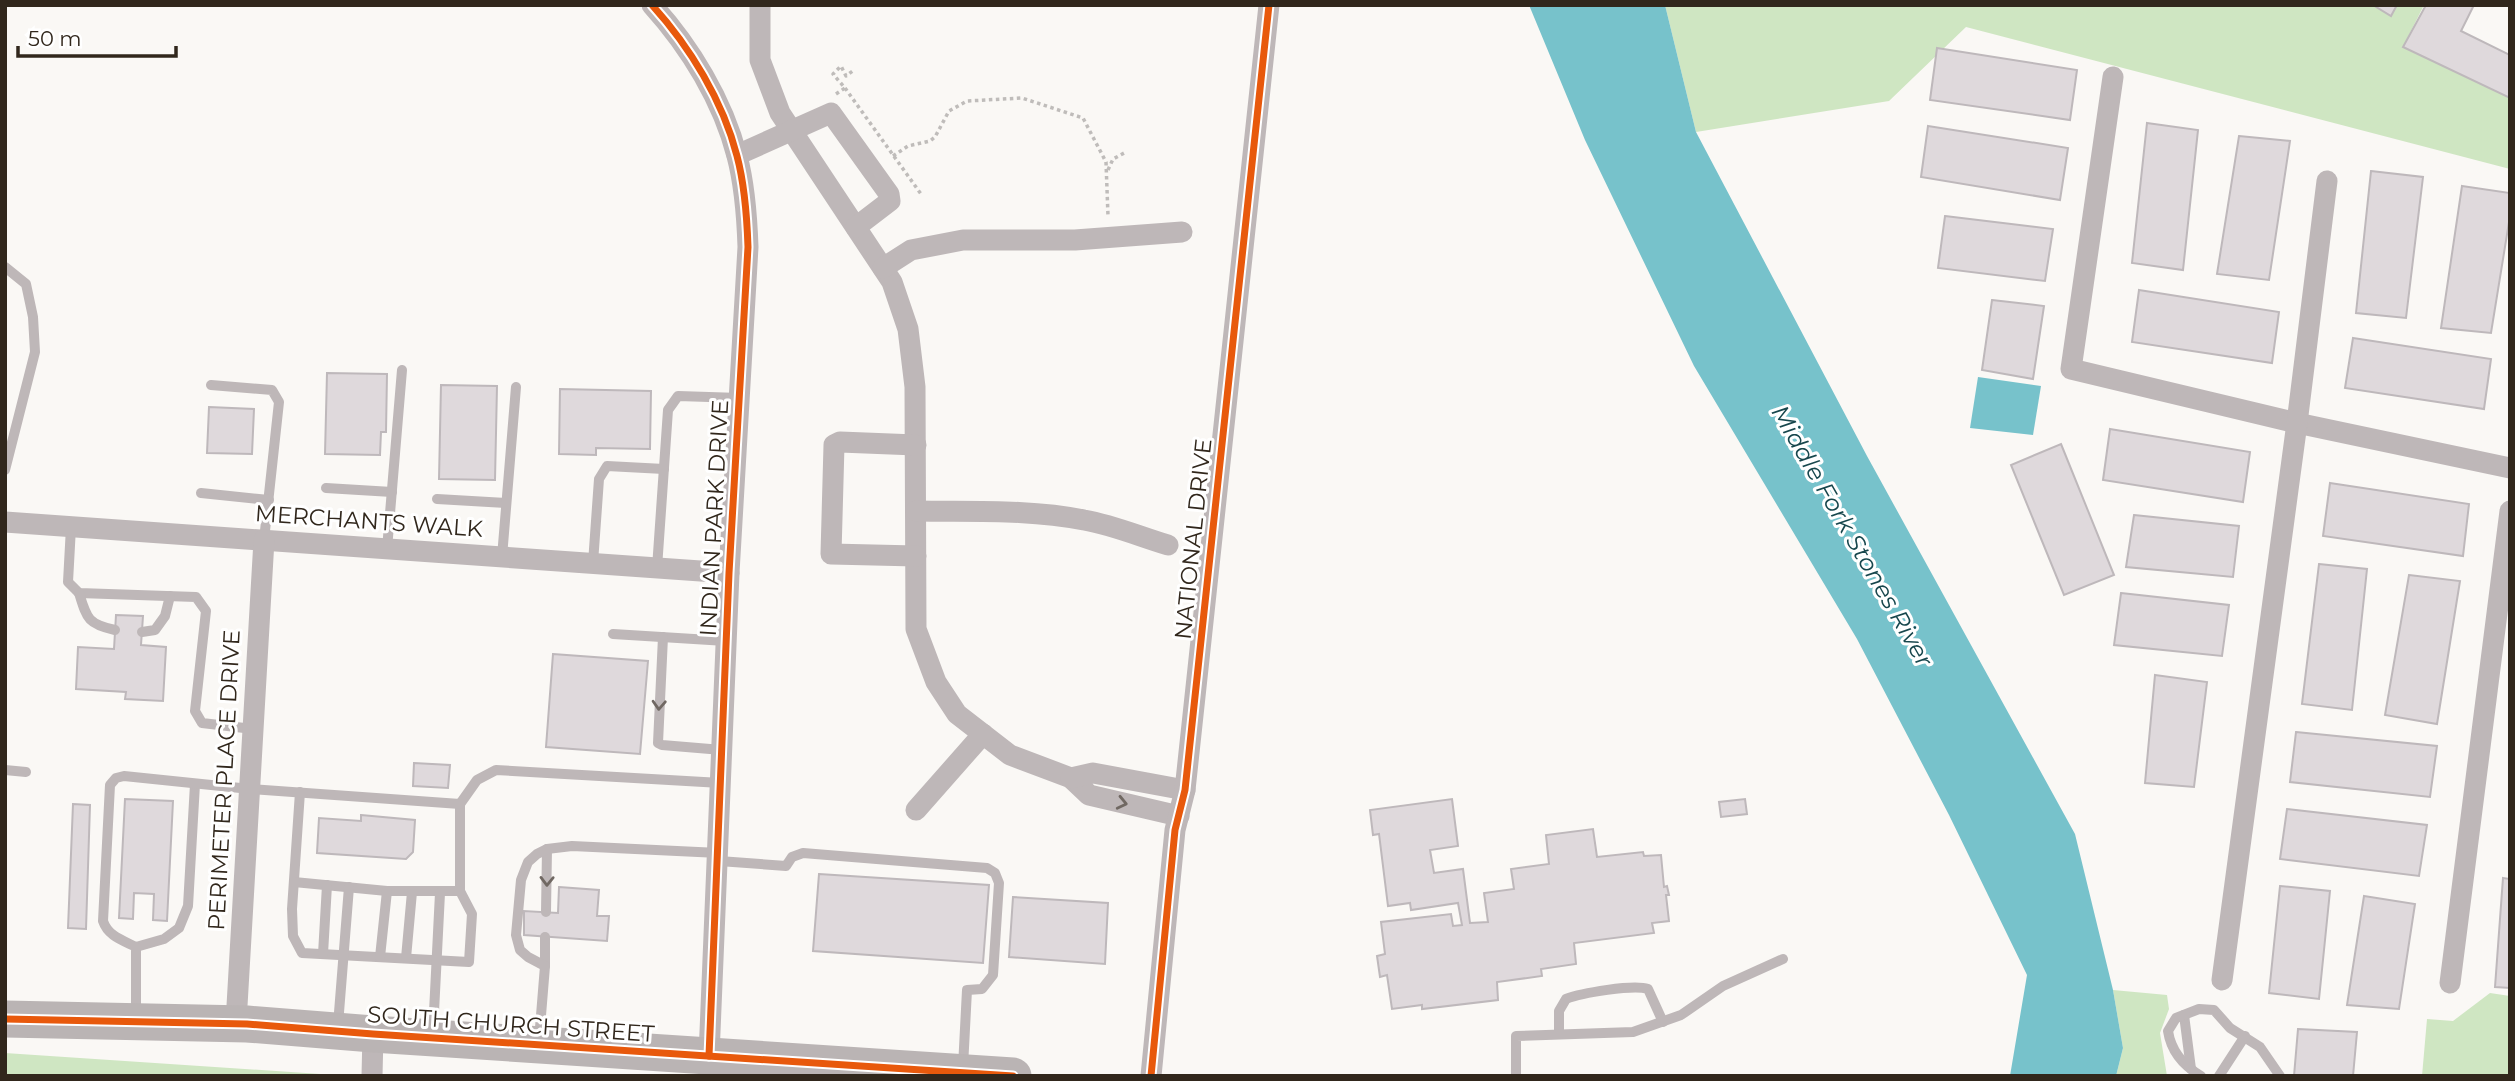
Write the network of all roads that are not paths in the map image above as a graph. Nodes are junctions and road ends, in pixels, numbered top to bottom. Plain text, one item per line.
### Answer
1 (652, 5) edge
2 (760, 5) edge
3 (1269, 5) edge
4 (2112, 77) dead end
5 (793, 131) junction
6 (737, 155) junction
7 (2326, 181) dead end
8 (856, 227) junction
9 (1182, 232) dead end
10 (5, 267) edge
11 (883, 268) junction
12 (402, 370) dead end
13 (211, 385) dead end
14 (516, 387) dead end
15 (740, 398) junction
16 (2297, 423) junction
17 (916, 445) junction
18 (2510, 468) edge
19 (664, 469) junction
20 (5, 470) edge
21 (326, 488) dead end
22 (392, 492) junction
23 (201, 493) dead end
24 (438, 499) dead end
25 (269, 500) junction
26 (506, 503) junction
27 (916, 511) junction
28 (2510, 511) edge
29 (5, 522) edge
30 (71, 527) junction
31 (264, 540) junction
32 (1168, 545) dead end
33 (387, 549) junction
34 (916, 556) junction
35 (502, 557) junction
36 (593, 563) junction
37 (657, 568) junction
38 (730, 573) junction
39 (79, 593) junction
40 (170, 596) junction
41 (115, 630) dead end
42 (142, 632) dead end
43 (613, 634) dead end
44 (663, 637) junction
45 (726, 641) junction
46 (253, 729) junction
47 (983, 734) junction
48 (722, 750) junction
49 (5, 770) edge
50 (26, 772) dead end
51 (1071, 778) junction
52 (721, 783) junction
53 (195, 784) junction
54 (250, 789) junction
55 (1185, 790) junction
56 (300, 792) junction
57 (460, 804) junction
58 (916, 810) dead end
59 (1179, 816) junction
60 (547, 849) junction
61 (719, 857) junction
62 (294, 882) junction
63 (327, 885) junction
64 (349, 887) junction
65 (387, 891) junction
66 (460, 891) junction
67 (412, 892) junction
68 (440, 893) junction
69 (546, 912) dead end
70 (545, 937) dead end
71 (136, 947) junction
72 (323, 954) junction
73 (342, 955) junction
74 (380, 957) junction
75 (406, 958) junction
76 (1783, 959) dead end
77 (436, 960) junction
78 (545, 966) junction
79 (2222, 980) dead end
80 (2449, 983) dead end
81 (2184, 1014) junction
82 (5, 1019) edge
83 (136, 1021) junction
84 (1663, 1022) junction
85 (236, 1023) junction
86 (337, 1031) junction
87 (373, 1034) junction
88 (1559, 1034) junction
89 (2245, 1036) junction
90 (433, 1038) junction
91 (539, 1045) junction
92 (709, 1056) junction
93 (2196, 1072) edge
94 (963, 1073) junction
95 (372, 1076) edge
96 (1013, 1076) edge
97 (1151, 1076) edge
98 (1516, 1076) edge
99 (2219, 1076) edge
100 (2280, 1076) edge

1 - 6 street, INDIAN PARK DRIVE
2 - 5 street
3 - 55 street, NATIONAL DRIVE
4 - 16 street
5 - 6 street
5 - 8 street
5 - 8 street
6 - 15 street, INDIAN PARK DRIVE
7 - 16 street
8 - 11 street
9 - 11 street
10 - 20 lane
11 - 17 street
12 - 22 lane
13 - 25 lane
14 - 26 lane
15 - 19 lane
15 - 38 street, INDIAN PARK DRIVE
16 - 18 street
16 - 79 street
17 - 27 street
17 - 34 street
19 - 36 lane
19 - 37 lane
21 - 22 lane
22 - 33 lane
23 - 25 lane
24 - 26 lane
25 - 31 lane
26 - 35 lane
27 - 32 street
27 - 34 street
28 - 80 street
29 - 30 street, MERCHANTS WALK
30 - 31 street, MERCHANTS WALK
30 - 39 lane
31 - 33 street, MERCHANTS WALK
31 - 46 street, PERIMETER PLACE DRIVE
33 - 35 street, MERCHANTS WALK
34 - 47 street
35 - 36 street, MERCHANTS WALK
36 - 37 street, MERCHANTS WALK
37 - 38 street, MERCHANTS WALK
38 - 45 street, INDIAN PARK DRIVE
39 - 40 lane
39 - 41 lane
40 - 42 lane
40 - 46 lane
43 - 44 lane
44 - 45 lane
44 -> 48 lane
45 - 48 street, INDIAN PARK DRIVE
46 - 54 street, PERIMETER PLACE DRIVE
47 - 51 street
47 - 58 street
48 - 52 street, INDIAN PARK DRIVE
49 - 50 lane
51 - 55 street
51 -> 59 street
52 - 57 lane
52 - 61 street, INDIAN PARK DRIVE
53 - 54 lane
53 - 71 lane
53 - 71 lane
54 - 56 lane
54 - 85 street, PERIMETER PLACE DRIVE
55 - 59 street, NATIONAL DRIVE
56 - 57 lane
56 - 62 lane
57 - 66 lane
59 - 97 street, NATIONAL DRIVE
60 - 61 lane
60 -> 69 lane
60 - 78 lane
61 - 92 street, INDIAN PARK DRIVE
61 - 94 lane
62 - 63 lane
62 - 72 lane
63 - 64 lane
63 - 72 lane
64 - 65 lane
64 - 73 lane
65 - 67 lane
65 - 74 lane
66 - 68 lane
66 - 77 lane
67 - 68 lane
67 - 75 lane
68 - 77 lane
70 - 78 lane
71 - 83 lane
72 - 73 lane
73 - 74 lane
73 - 86 lane
74 - 75 lane
75 - 77 lane
76 - 84 lane
77 - 90 lane
78 - 91 lane
81 - 89 lane
81 - 93 lane
81 - 93 lane
82 - 83 highway, SOUTH CHURCH STREET
83 - 85 highway, SOUTH CHURCH STREET
84 - 88 lane
84 - 88 lane
85 - 86 highway, SOUTH CHURCH STREET
86 - 87 highway, SOUTH CHURCH STREET
87 - 90 highway, SOUTH CHURCH STREET
87 - 95 street
88 - 98 lane
89 - 99 lane
89 - 100 lane
90 - 91 highway, SOUTH CHURCH STREET
91 - 92 highway, SOUTH CHURCH STREET
92 - 94 highway, SOUTH CHURCH STREET
94 - 96 highway, SOUTH CHURCH STREET

